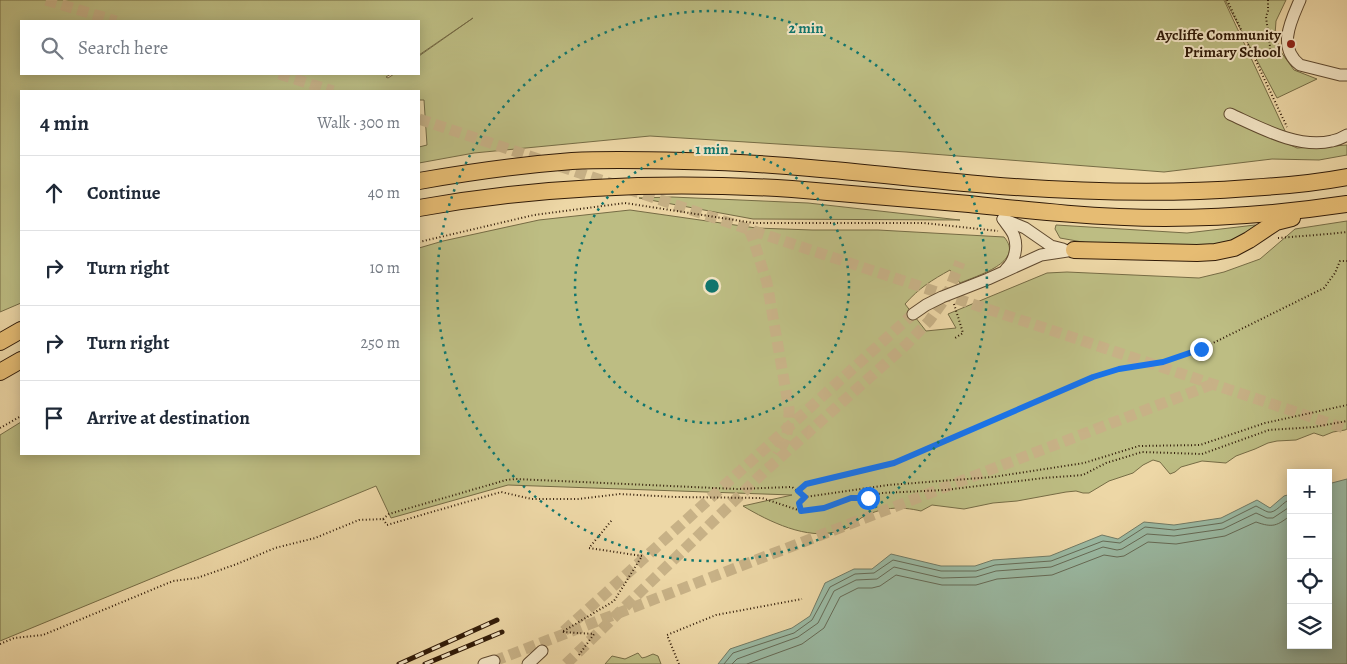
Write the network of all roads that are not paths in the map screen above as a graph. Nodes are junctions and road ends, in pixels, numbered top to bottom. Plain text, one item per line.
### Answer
1 (1300, 0) edge
2 (1347, 75) edge
3 (1230, 114) dead end
4 (1347, 135) edge
5 (1347, 177) edge
6 (420, 181) edge
7 (880, 197) junction
8 (1347, 204) edge
9 (1330, 206) junction
10 (420, 208) edge
11 (1001, 225) junction
12 (1074, 250) junction
13 (998, 274) junction
14 (913, 314) tunnel mouth
15 (20, 331) edge
16 (0, 342) edge
17 (20, 361) edge
18 (0, 372) edge

1 - 2 lane
3 - 4 lane
5 - 6 highway
7 - 9 highway
7 - 10 highway
7 - 11 highway
8 - 9 highway
9 - 12 highway
11 - 12 lane
11 - 13 lane
12 - 13 lane
13 - 14 lane
15 - 16 highway
17 - 18 highway

